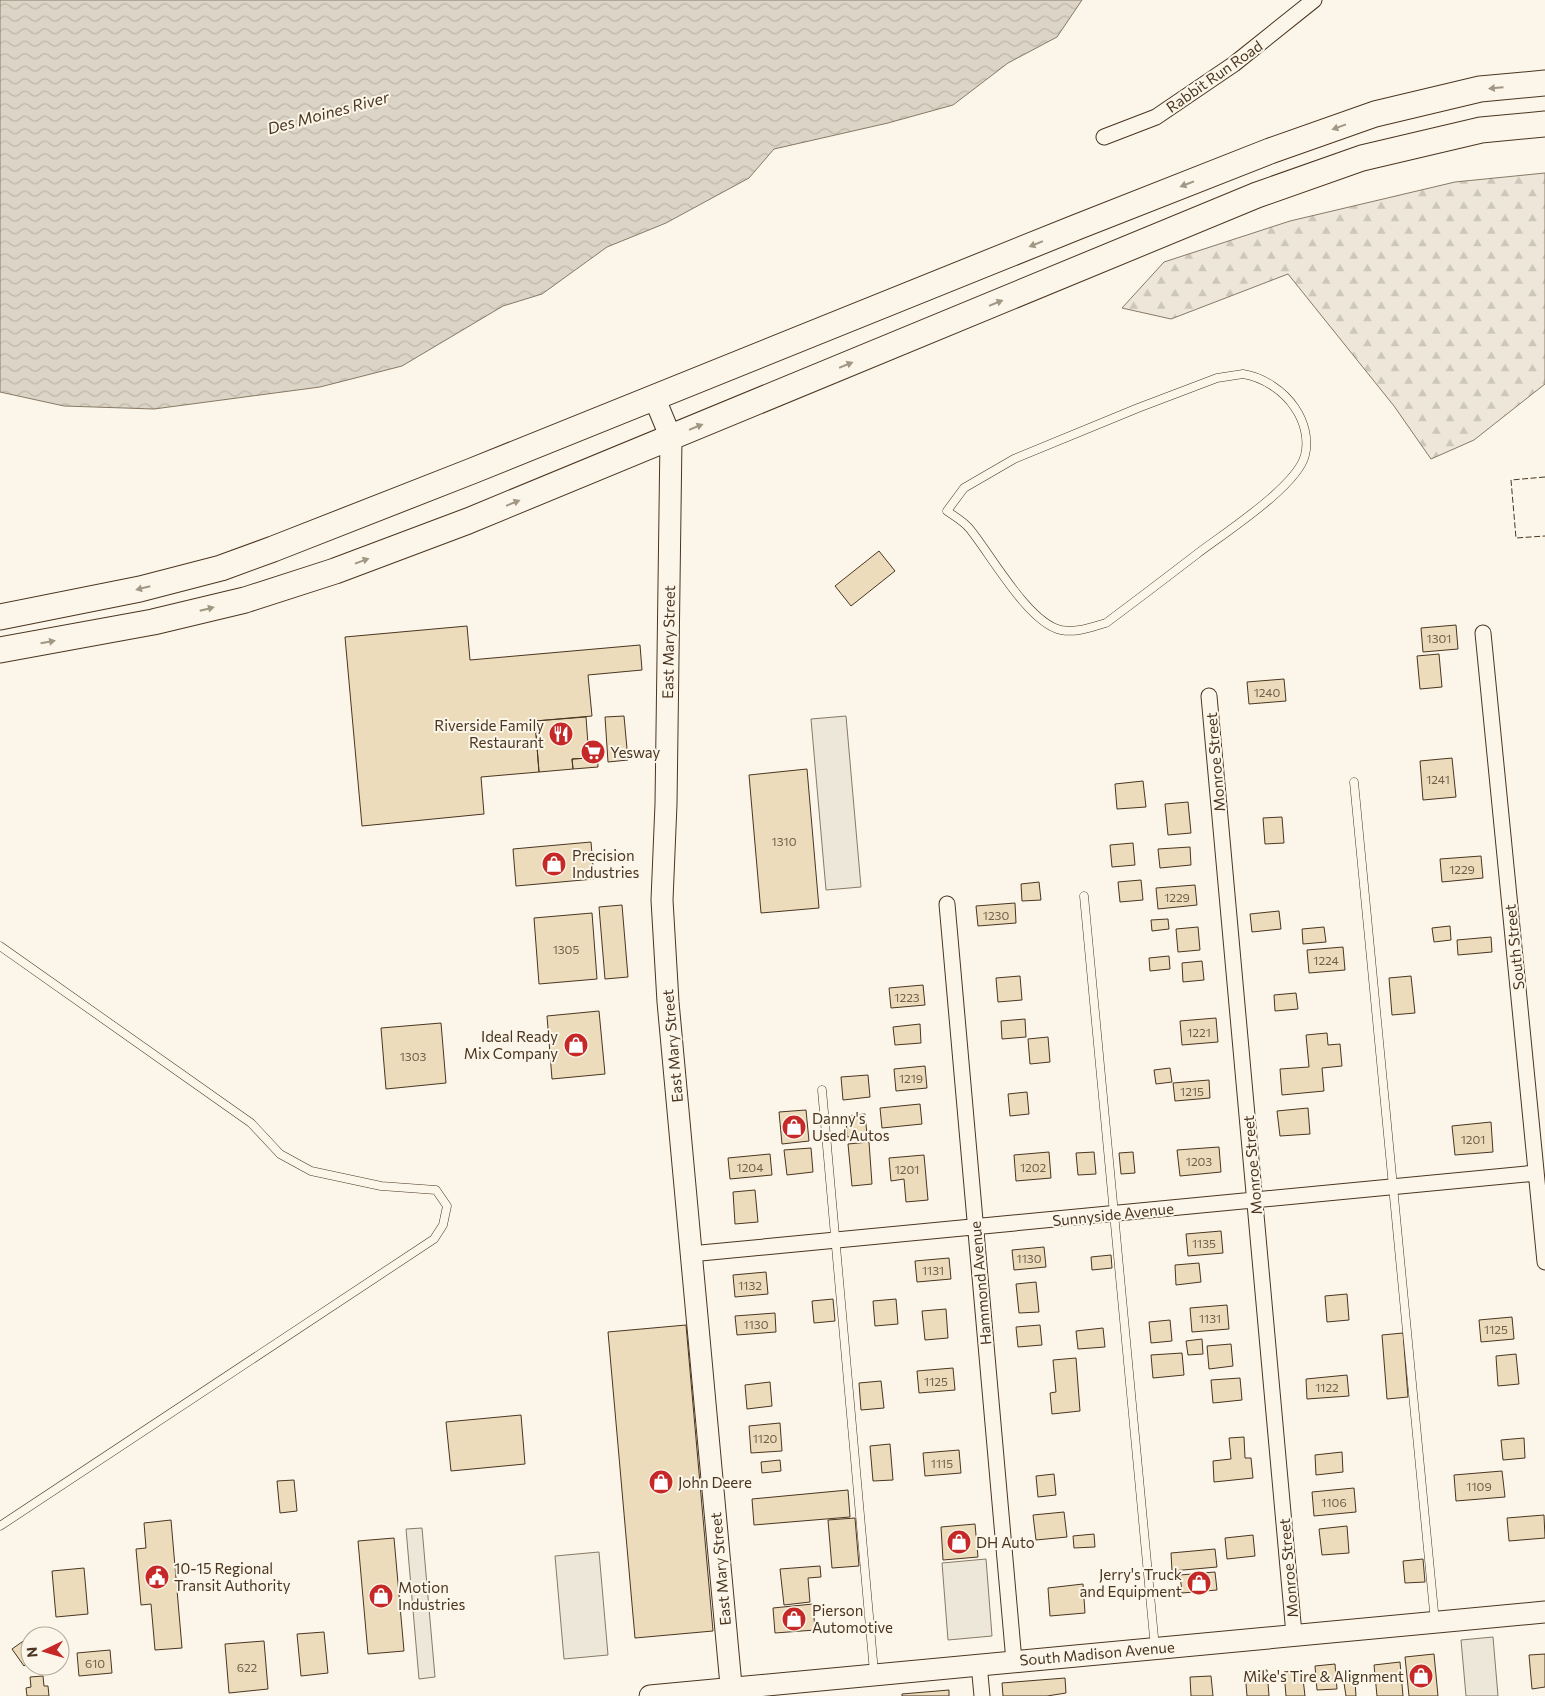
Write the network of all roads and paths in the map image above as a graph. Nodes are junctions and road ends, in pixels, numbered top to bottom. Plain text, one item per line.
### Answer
1 (1314, 0) edge
2 (1545, 83) edge
3 (1545, 124) edge
4 (1104, 137) dead end
5 (654, 397) junction
6 (671, 438) junction
7 (964, 488) joint
8 (0, 617) edge
9 (1483, 633) dead end
10 (0, 650) edge
11 (1210, 696) dead end
12 (1354, 782) dead end
13 (1084, 896) dead end
14 (947, 904) dead end
15 (0, 946) edge
16 (822, 1090) dead end
17 (1536, 1173) junction
18 (1393, 1187) junction
19 (1255, 1200) junction
20 (1114, 1214) junction
21 (975, 1227) junction
22 (835, 1240) junction
23 (690, 1254) junction
24 (1545, 1262) edge
25 (0, 1526) edge
26 (1545, 1612) edge
27 (1435, 1622) junction
28 (1294, 1634) junction
29 (1155, 1648) junction
30 (1014, 1661) junction
31 (979, 1664) junction
32 (874, 1674) junction
33 (732, 1692) edge
34 (650, 1696) edge
35 (982, 1696) edge

1 - 4 street, Rabbit Run Road
2 -> 5 highway
6 -> 3 highway
5 - 6 main road, East Mary Street
5 -> 8 highway
10 -> 6 highway
6 - 23 main road, East Mary Street
7 - 7 lane
9 - 17 street, South Street
11 - 19 street, Monroe Street
12 - 18 lane
13 - 20 lane
14 - 21 street, Hammond Avenue
15 - 25 lane
16 - 22 lane
17 - 18 street, Sunnyside Avenue
17 - 24 street, South Street
18 - 19 street, Sunnyside Avenue
18 - 27 lane
19 - 20 street, Sunnyside Avenue
19 - 28 street, Monroe Street
20 - 21 street, Sunnyside Avenue
20 - 29 lane
21 - 22 street, Sunnyside Avenue
21 - 30 street, Hammond Avenue
22 - 23 street, Sunnyside Avenue
22 - 32 lane
23 - 33 main road, East Mary Street
26 - 27 main road, South Madison Avenue
27 - 28 main road, South Madison Avenue
28 - 29 main road, South Madison Avenue
29 - 30 main road, South Madison Avenue
30 - 31 main road, South Madison Avenue
31 - 32 main road, South Madison Avenue
31 - 35 street
32 - 33 main road, South Madison Avenue
33 - 34 main road, South Madison Avenue

